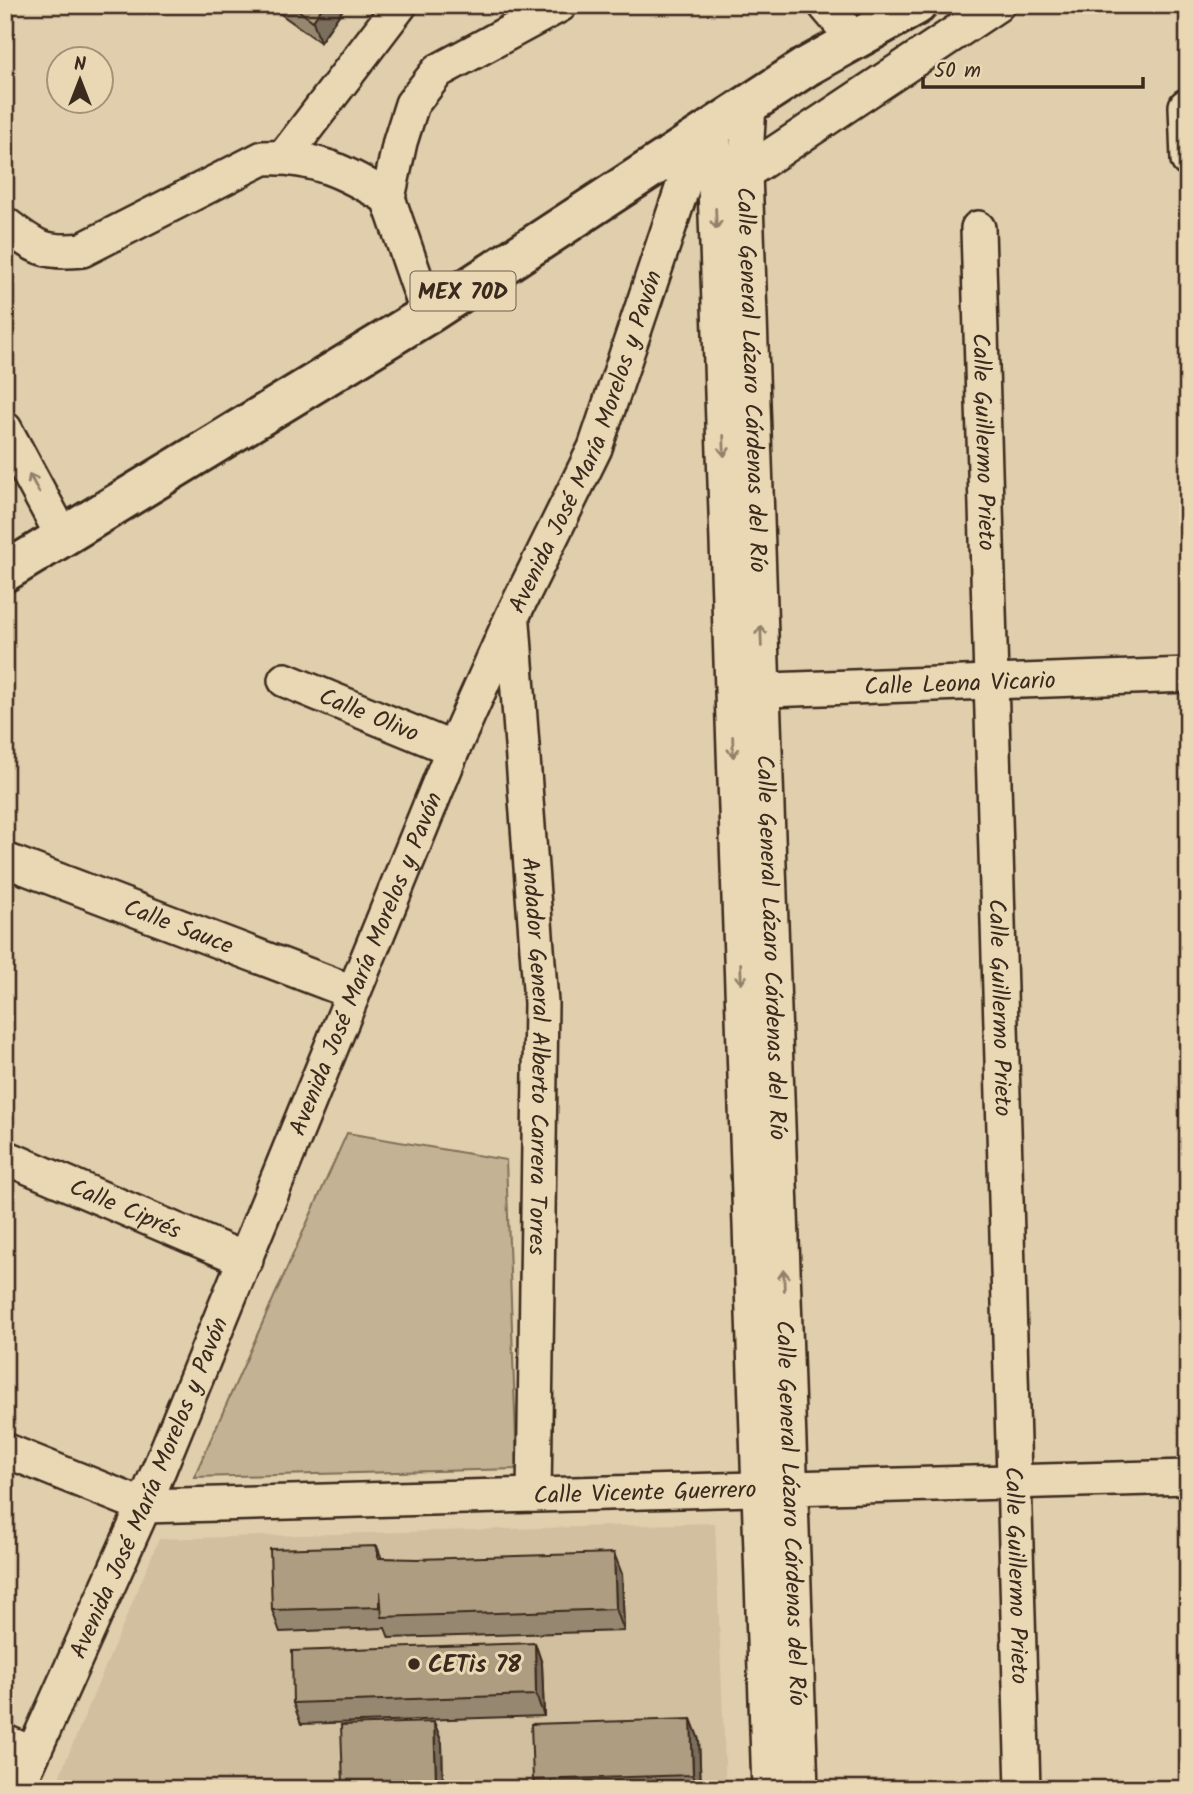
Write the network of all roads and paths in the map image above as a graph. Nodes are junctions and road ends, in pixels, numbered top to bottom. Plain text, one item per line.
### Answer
1 (400, 5) edge
2 (560, 5) edge
3 (917, 5) edge
4 (997, 5) edge
5 (841, 12) edge
6 (806, 67) junction
7 (749, 104) junction
8 (1186, 106) dead end
9 (706, 130) junction
10 (284, 157) junction
11 (1188, 160) edge
12 (730, 178) junction
13 (388, 198) junction
14 (5, 224) edge
15 (978, 228) dead end
16 (428, 314) junction
17 (5, 429) edge
18 (64, 537) junction
19 (7, 567) edge
20 (512, 617) junction
21 (1188, 675) edge
22 (285, 680) dead end
23 (989, 682) junction
24 (747, 691) junction
25 (453, 749) junction
26 (5, 860) edge
27 (352, 992) junction
28 (5, 1157) edge
29 (246, 1260) junction
30 (5, 1450) edge
31 (1188, 1477) edge
32 (1014, 1482) junction
33 (791, 1488) junction
34 (758, 1489) junction
35 (534, 1495) junction
36 (144, 1506) junction
37 (18, 1748) edge
38 (17, 1789) edge
39 (769, 1789) edge
40 (802, 1789) edge
41 (1023, 1789) edge

1 - 10 street
2 - 13 street
3 - 6 highway, MEX 70D
4 - 12 street
5 - 6 highway
6 - 7 highway, MEX 70D
7 - 9 highway, MEX 70D
7 - 12 street, Calle General Lázaro Cárdenas del Río
8 - 11 street
9 - 12 street, Calle General Lázaro Cárdenas del Río
9 - 16 highway, MEX 70D
9 - 20 street, Avenida José María Morelos y Pavón
10 - 13 street
10 - 14 street
12 - 24 street, Calle General Lázaro Cárdenas del Río
13 - 16 street
15 - 23 street, Calle Guillermo Prieto
16 - 18 highway, MEX 70D
18 -> 17 street
18 - 19 highway, MEX 70D
20 - 25 street, Avenida José María Morelos y Pavón
20 - 35 street, Andador General Alberto Carrera Torres
21 - 23 street, Calle Leona Vicario
22 - 25 street, Calle Olivo
23 - 24 street, Calle Leona Vicario
23 - 32 street, Calle Guillermo Prieto
33 -> 24 street, Calle General Lázaro Cárdenas del Río
24 -> 34 street, Calle General Lázaro Cárdenas del Río
25 - 27 street, Avenida José María Morelos y Pavón
26 - 27 street, Calle Sauce
27 - 29 street, Avenida José María Morelos y Pavón
28 - 29 street, Calle Ciprés
29 - 36 street, Avenida José María Morelos y Pavón
30 - 36 street
31 - 32 street, Calle Vicente Guerrero
32 - 33 street, Calle Vicente Guerrero
32 - 41 street, Calle Guillermo Prieto
33 - 34 street, Calle Vicente Guerrero
33 - 40 street, Calle General Lázaro Cárdenas del Río
34 - 35 street, Calle Vicente Guerrero
34 - 39 street, Calle General Lázaro Cárdenas del Río
35 - 36 street, Calle Vicente Guerrero
36 - 37 street, Avenida José María Morelos y Pavón
37 - 38 street, Avenida José María Morelos y Pavón

